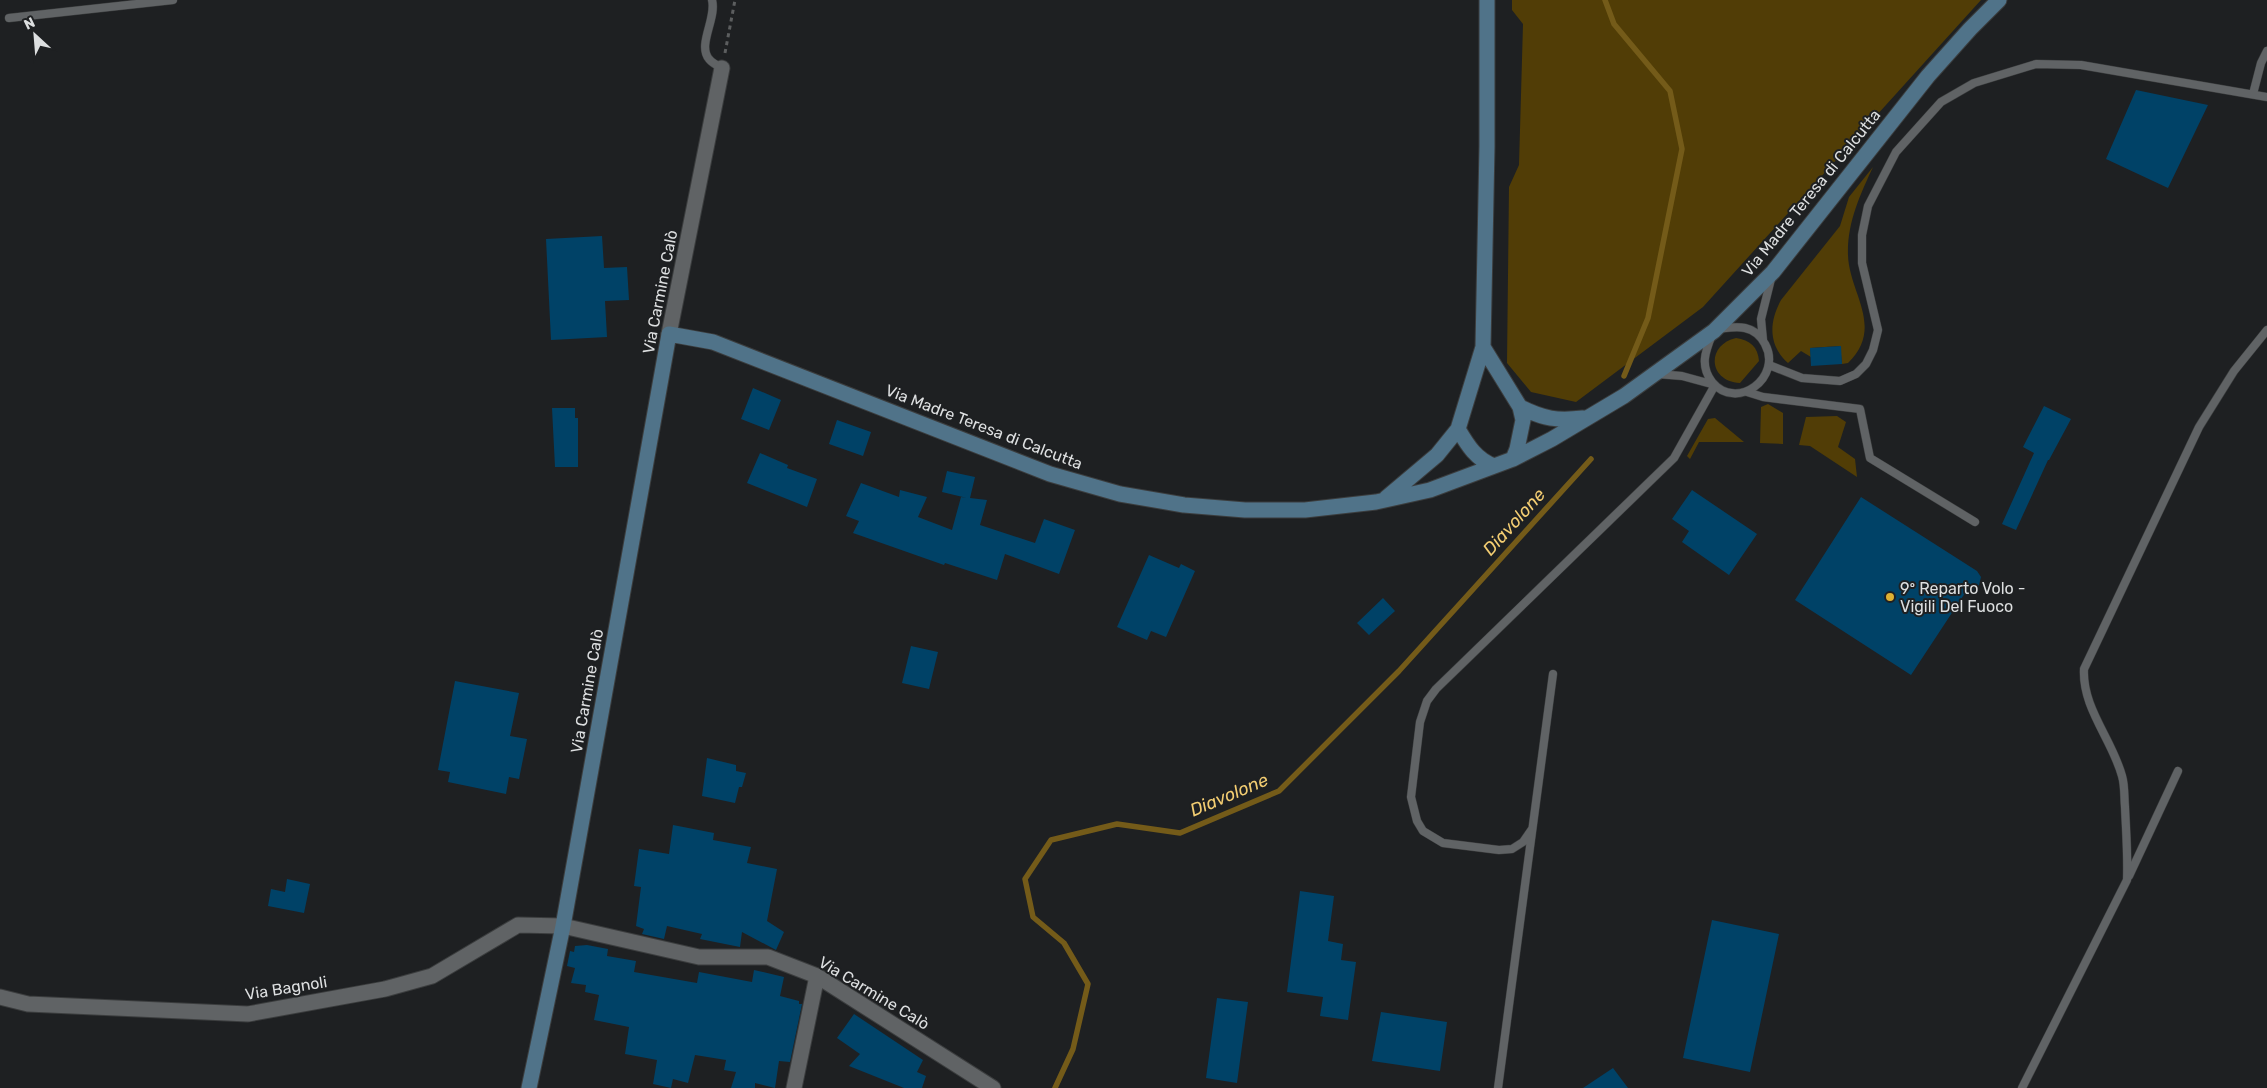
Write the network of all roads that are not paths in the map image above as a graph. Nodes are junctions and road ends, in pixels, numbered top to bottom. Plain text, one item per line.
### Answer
1 (173, 0) edge
2 (712, 0) edge
3 (1487, 0) edge
4 (1999, 0) edge
5 (9, 18) dead end
6 (2267, 51) edge
7 (722, 68) joint
8 (2253, 94) junction
9 (2267, 96) edge
10 (1773, 272) junction
11 (1715, 330) junction
12 (2267, 330) edge
13 (669, 334) junction
14 (1763, 340) junction
15 (1483, 346) junction
16 (1769, 365) junction
17 (1654, 374) junction
18 (1714, 384) junction
19 (1747, 392) junction
20 (1520, 407) junction
21 (1590, 417) junction
22 (1458, 429) junction
23 (1513, 459) junction
24 (1494, 466) junction
25 (1383, 500) junction
26 (1975, 522) dead end
27 (1553, 674) dead end
28 (2178, 771) dead end
29 (1532, 829) junction
30 (2127, 880) junction
31 (563, 926) junction
32 (817, 976) junction
33 (0, 997) edge
34 (529, 1088) edge
35 (794, 1088) edge
36 (993, 1088) edge
37 (1498, 1088) edge
38 (2022, 1088) edge

1 - 5 lane
2 - 7 lane
3 - 15 street
4 - 10 street, Via Madre Teresa di Calcutta
6 - 8 lane
7 - 13 street, Via Carmine Calò
8 - 9 lane
8 - 16 lane
10 - 11 street, Via Madre Teresa di Calcutta
10 - 14 lane
11 - 14 lane
11 - 17 street, Via Madre Teresa di Calcutta
11 - 18 lane
12 - 30 lane
13 - 25 street, Via Madre Teresa di Calcutta
13 - 31 street, Via Carmine Calò
14 - 16 lane
15 - 20 street
15 - 22 street
16 - 19 lane
17 - 18 lane
17 - 21 street, Via Madre Teresa di Calcutta
18 - 19 lane
18 - 29 lane
19 - 26 lane
20 - 21 street
20 - 23 street
21 - 23 street, Via Madre Teresa di Calcutta
22 - 24 street
22 - 25 street
23 - 24 street, Via Madre Teresa di Calcutta
24 - 25 street, Via Madre Teresa di Calcutta
27 - 29 lane
28 - 30 lane
29 - 37 lane
30 - 38 lane
31 - 32 street, Via Carmine Calò
31 - 33 street, Via Bagnoli
31 - 34 street
32 - 35 street
32 - 36 street, Via Carmine Calò

